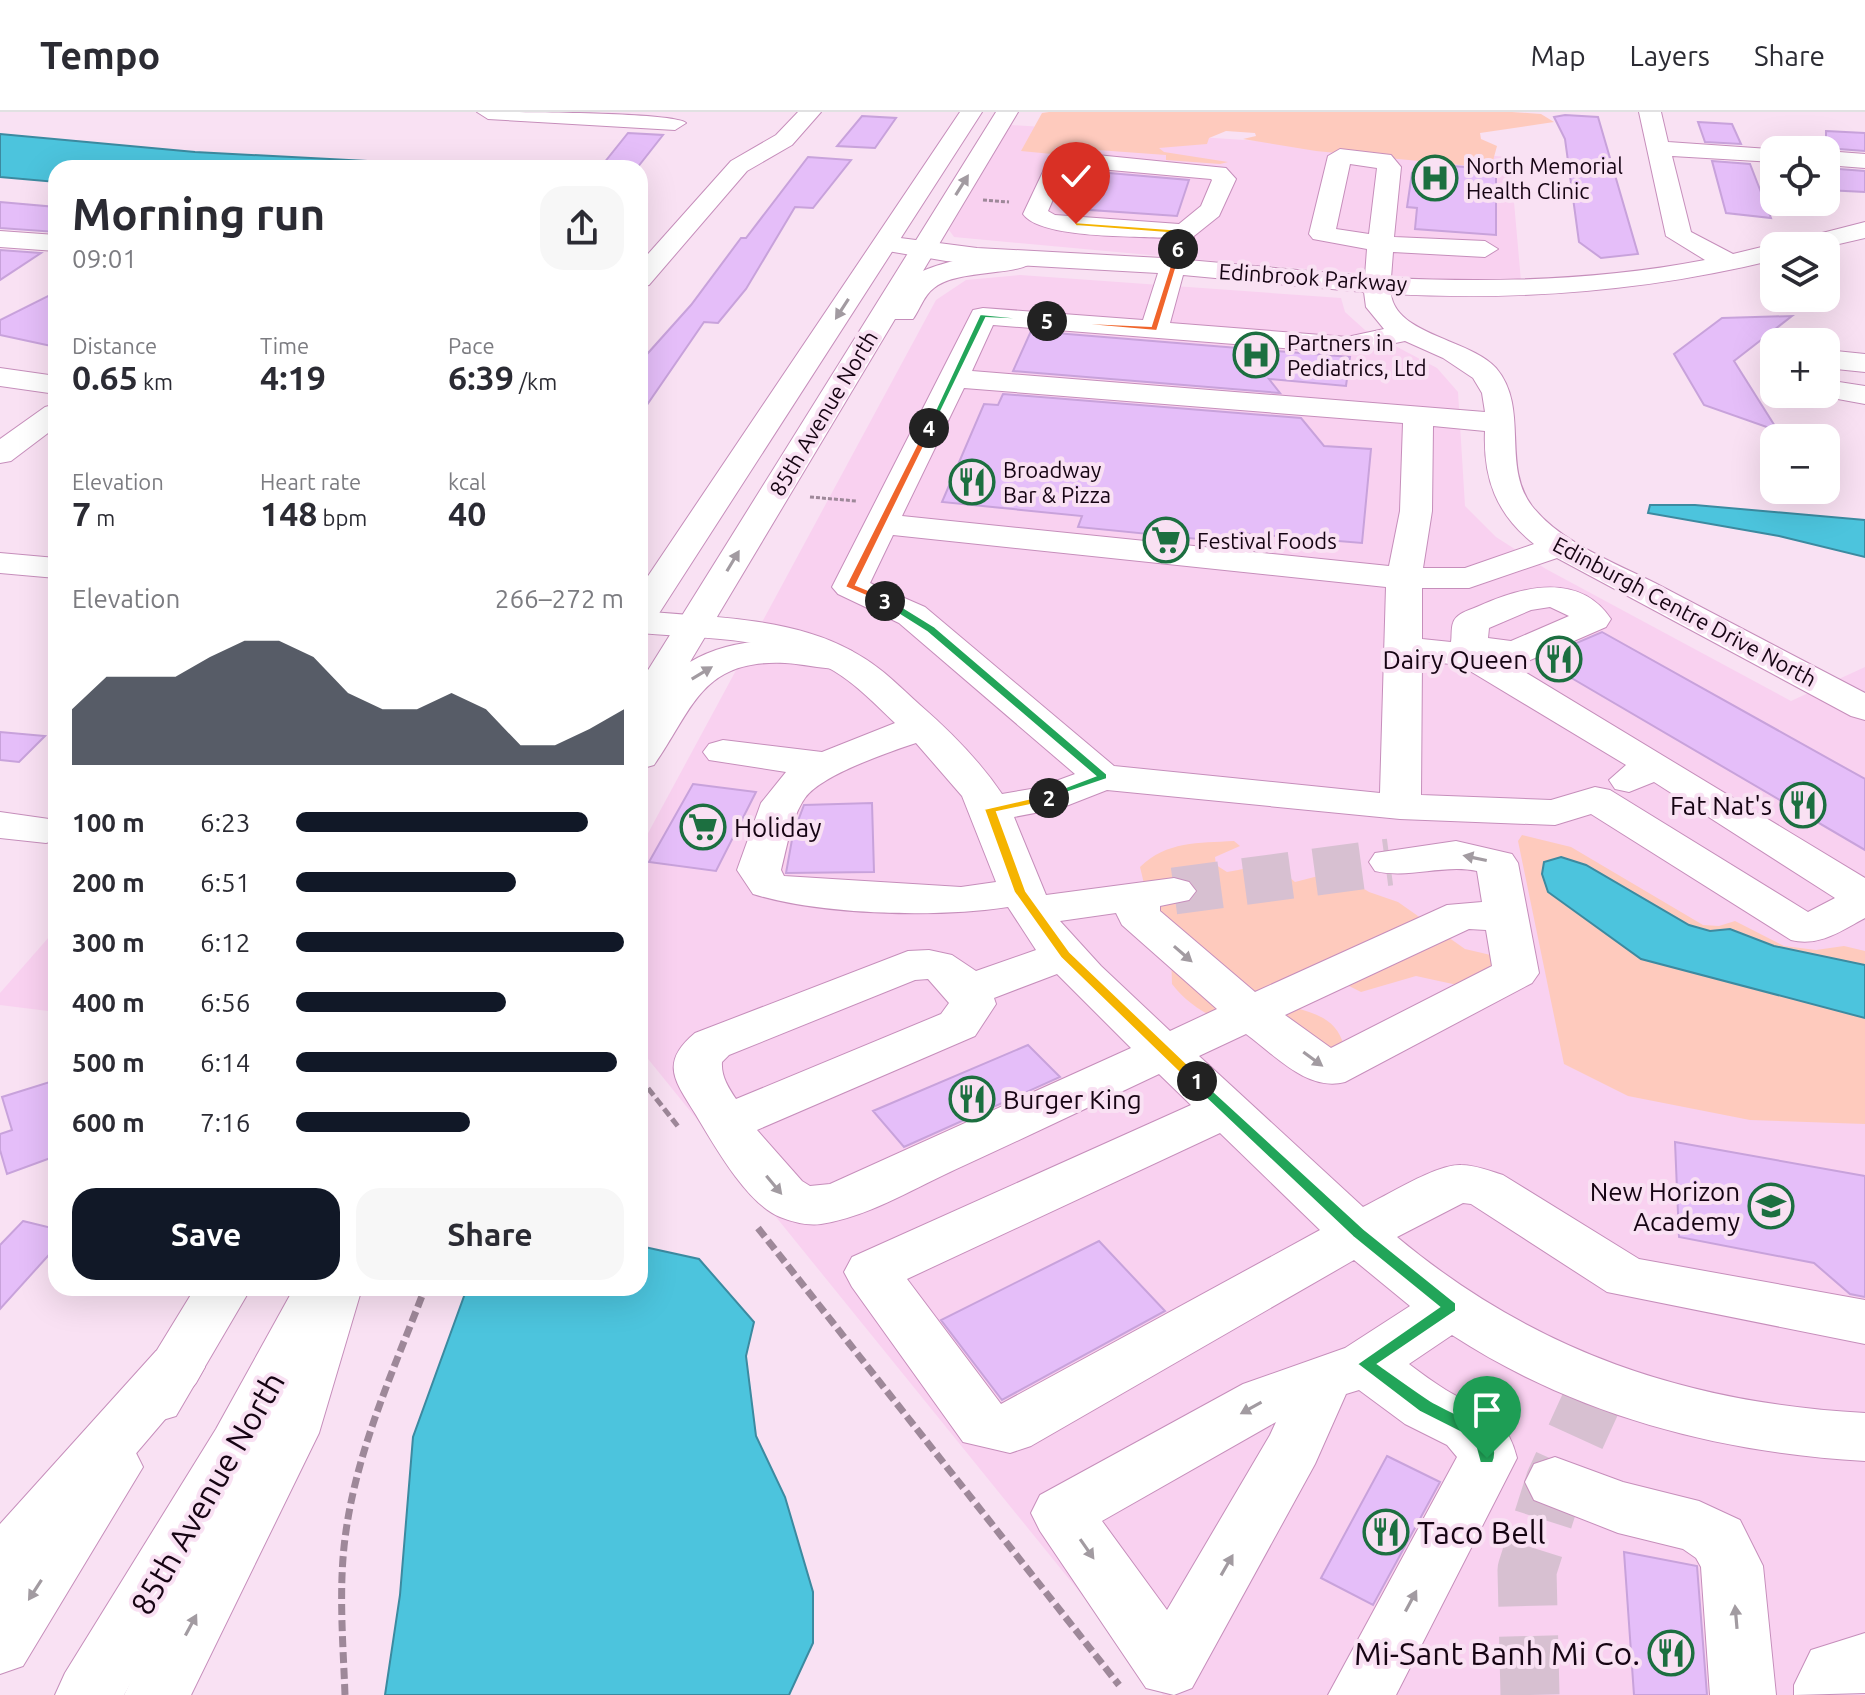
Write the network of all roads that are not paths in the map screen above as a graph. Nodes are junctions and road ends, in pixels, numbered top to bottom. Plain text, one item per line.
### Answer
1 (488, 112) edge
2 (810, 112) edge
3 (971, 112) edge
4 (1007, 112) edge
5 (1650, 112) edge
6 (559, 114) edge
7 (675, 123) dead end
8 (1657, 148) junction
9 (1760, 154) edge
10 (1840, 159) edge
11 (1865, 161) edge
12 (1865, 230) edge
13 (1183, 232) junction
14 (1840, 236) edge
15 (0, 239) edge
16 (48, 242) edge
17 (885, 244) junction
18 (924, 247) junction
19 (1485, 249) dead end
20 (1760, 256) edge
21 (1021, 260) junction
22 (1106, 261) junction
23 (1730, 263) junction
24 (1174, 266) junction
25 (648, 270) edge
26 (1378, 283) junction
27 (1154, 329) junction
28 (1410, 332) junction
29 (1840, 360) edge
30 (1865, 363) edge
31 (0, 377) edge
32 (954, 378) junction
33 (48, 384) edge
34 (1840, 391) edge
35 (1865, 395) edge
36 (1418, 415) junction
37 (48, 419) edge
38 (1500, 423) junction
39 (815, 427) junction
40 (0, 454) edge
41 (885, 514) junction
42 (1560, 546) junction
43 (0, 563) edge
44 (48, 567) edge
45 (1404, 578) junction
46 (648, 603) edge
47 (648, 623) edge
48 (692, 628) junction
49 (1404, 648) junction
50 (839, 659) junction
51 (648, 701) edge
52 (1865, 708) edge
53 (923, 727) junction
54 (648, 743) edge
55 (723, 752) dead end
56 (831, 765) junction
57 (1654, 765) junction
58 (1103, 777) junction
59 (1595, 799) junction
60 (1400, 807) junction
61 (990, 809) junction
62 (0, 825) edge
63 (46, 830) dead end
64 (1390, 862) tunnel mouth
65 (1865, 899) edge
66 (1025, 901) junction
67 (1485, 916) junction
68 (1065, 955) junction
69 (968, 991) junction
70 (1250, 1013) junction
71 (1166, 1052) junction
72 (1227, 1109) junction
73 (708, 1131) junction
74 (1358, 1233) junction
75 (219, 1296) edge
76 (318, 1296) edge
77 (333, 1296) edge
78 (1451, 1307) junction
79 (1865, 1322) edge
80 (176, 1367) junction
81 (1344, 1372) junction
82 (1865, 1437) edge
83 (1555, 1482) dead end
84 (0, 1573) edge
85 (0, 1645) edge
86 (1865, 1663) edge
87 (1162, 1686) edge
88 (88, 1695) edge
89 (157, 1695) edge
90 (1361, 1695) edge
91 (1743, 1695) edge
92 (1827, 1695) edge

1 - 6 main road
2 - 25 main road
3 - 17 main road, 85th Avenue North
18 -> 4 main road, 85th Avenue North
5 - 8 main road
6 - 7 main road
8 - 9 main road
8 - 23 main road
10 - 11 main road
12 - 14 main road
13 - 13 main road
13 - 24 main road
15 - 16 main road
17 - 18 main road, Edinbrook Parkway
17 -> 46 main road, 85th Avenue North
18 - 21 main road, Edinbrook Parkway
18 - 22 main road, Edinbrook Parkway
18 - 39 main road, 85th Avenue North
19 - 26 main road
20 - 23 main road, Edinbrook Parkway
21 - 22 main road, Edinbrook Parkway
21 - 39 main road
22 - 24 main road, Edinbrook Parkway
23 - 26 main road, Edinbrook Parkway
24 - 26 main road, Edinbrook Parkway
24 - 27 main road
26 - 28 main road, Edinburgh Centre Drive North
27 - 28 main road
27 - 32 main road
28 - 38 main road, Edinburgh Centre Drive North
29 - 30 main road
31 - 33 main road
32 - 36 main road
32 - 41 main road
34 - 35 main road
36 - 38 main road
36 - 45 main road
37 - 40 main road
38 - 42 main road, Edinburgh Centre Drive North
48 -> 39 main road, 85th Avenue North
41 - 45 main road
41 - 58 main road
42 - 45 main road
42 - 52 main road, Edinburgh Centre Drive North
43 - 44 main road
45 - 49 main road
47 - 48 main road
48 - 50 main road
48 - 51 main road, 85th Avenue North
49 - 57 main road
49 - 60 main road
50 - 53 main road
54 -> 50 main road
53 - 56 main road
53 - 61 main road
55 - 56 main road
56 - 66 main road
57 - 59 main road
57 - 65 main road
58 - 60 main road
58 - 61 main road
59 - 60 main road
59 - 65 main road
61 - 66 main road
62 - 63 main road
67 -> 64 main road
66 - 68 main road
66 -> 70 main road
67 - 70 main road
70 -> 67 main road
68 - 69 main road
68 - 71 main road
69 - 73 main road
69 - 73 main road
70 - 71 main road
71 - 72 main road
73 -> 71 main road
72 - 74 main road
72 - 74 main road
74 - 78 main road
74 - 79 main road
75 - 80 main road
76 - 88 main road, 85th Avenue North
89 -> 77 main road
78 - 81 main road
78 - 82 main road
80 - 84 main road
80 -> 85 main road
87 -> 81 main road
81 -> 87 main road
90 -> 81 main road
91 -> 83 main road
86 - 92 main road

